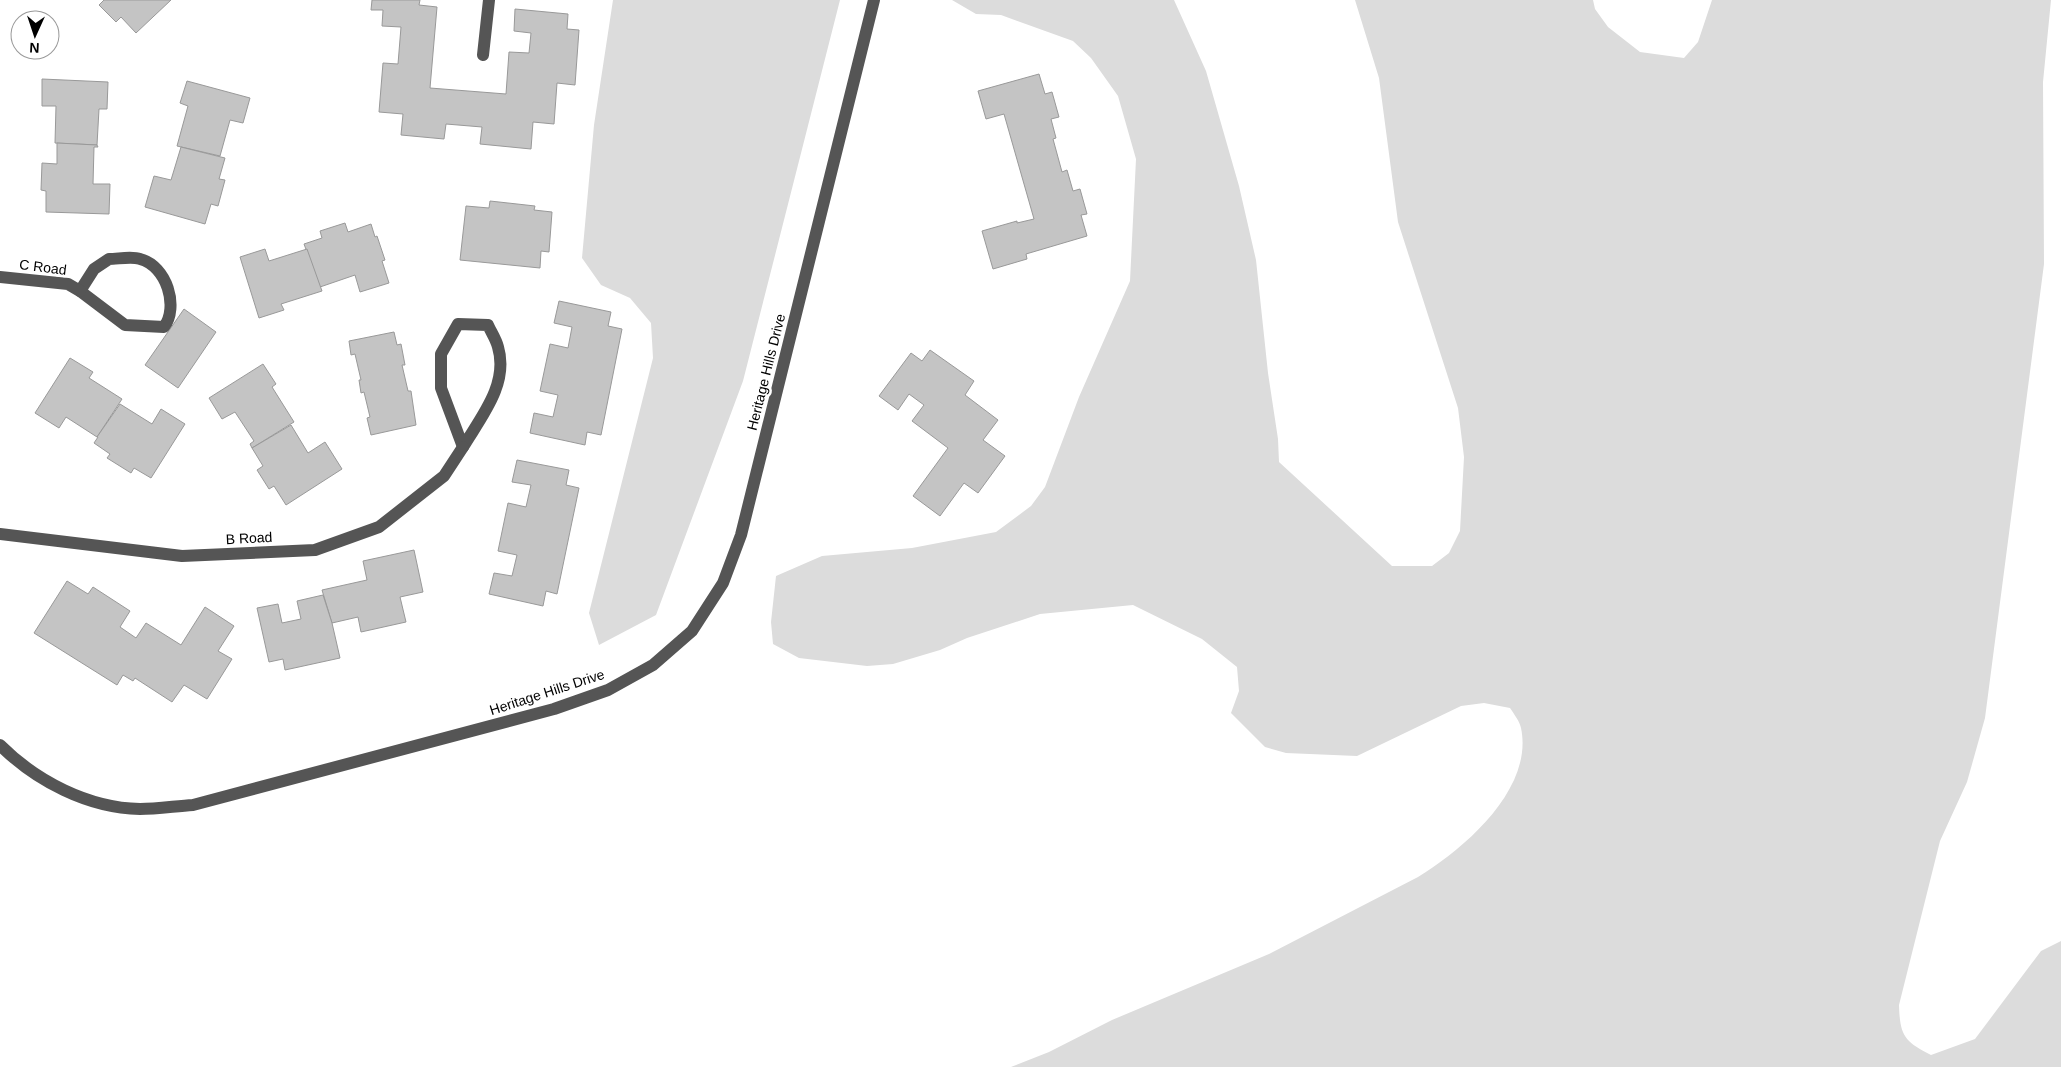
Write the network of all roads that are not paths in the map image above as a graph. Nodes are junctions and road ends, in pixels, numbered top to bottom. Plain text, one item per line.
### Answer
1 (489, 0) edge
2 (874, 0) edge
3 (483, 56) dead end
4 (0, 277) edge
5 (80, 291) junction
6 (462, 447) junction
7 (0, 534) edge
8 (0, 745) edge

1 - 3 street
2 - 8 street, Heritage Hills Drive
4 - 5 street, C Road
5 - 5 street, C Road
6 - 6 street, B Road
6 - 7 street, B Road

